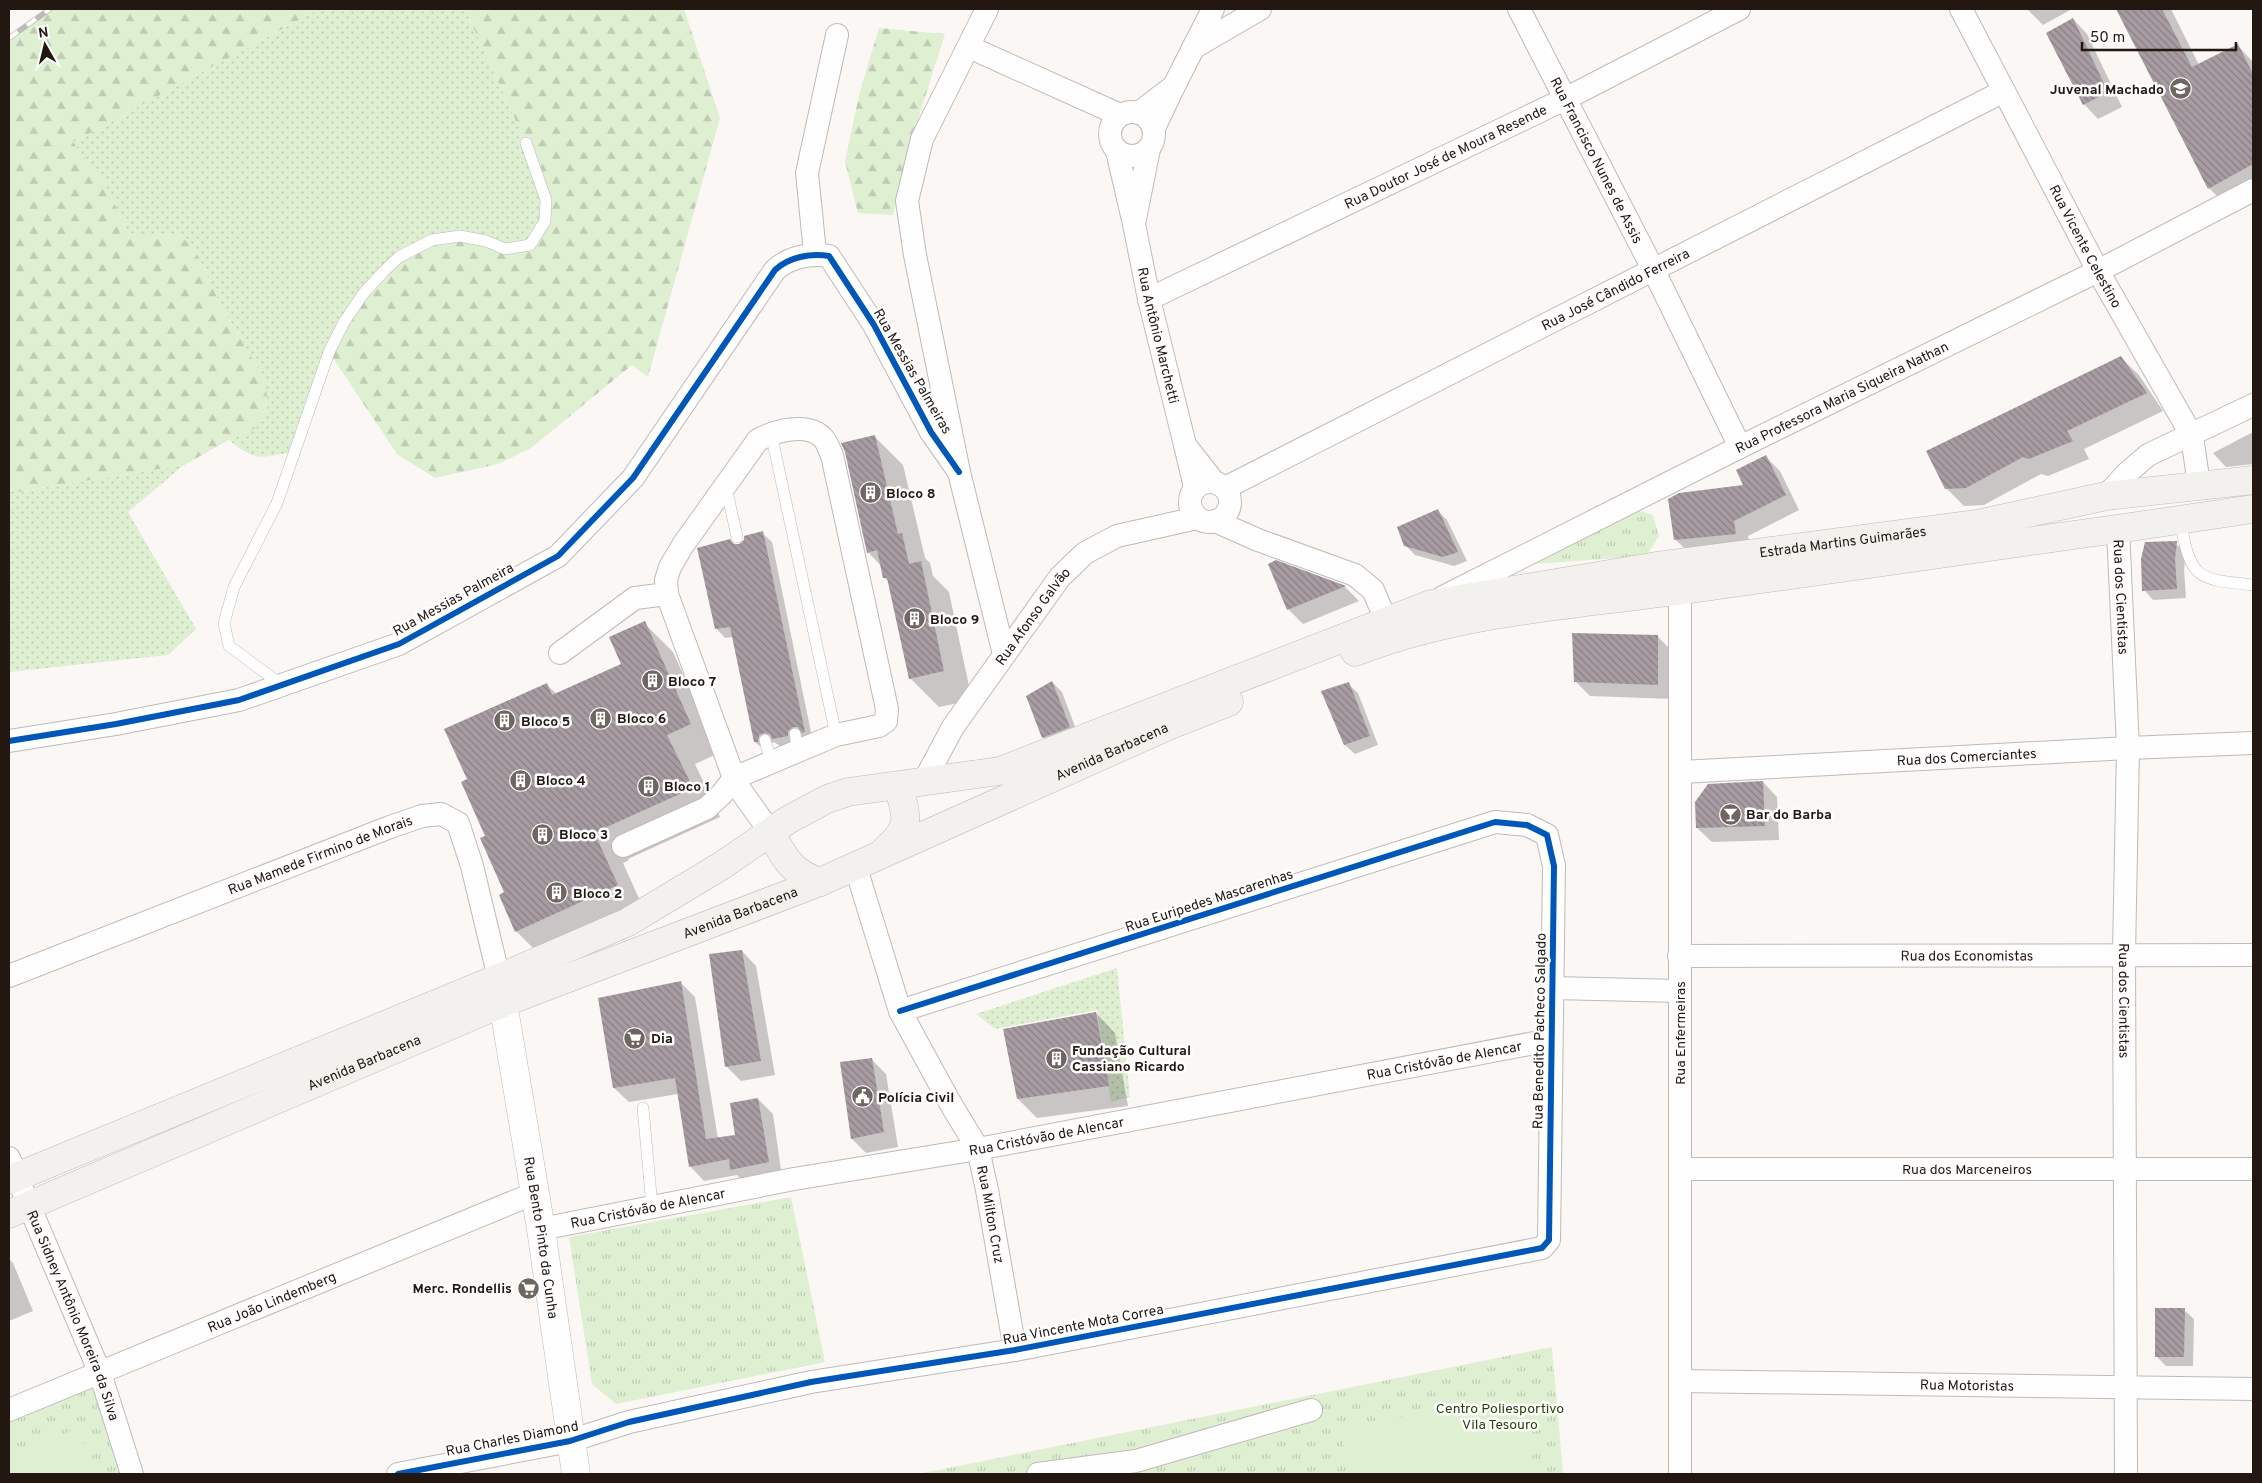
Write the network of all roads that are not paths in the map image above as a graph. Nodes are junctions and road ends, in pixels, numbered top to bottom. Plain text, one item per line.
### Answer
1 (987, 9) edge
2 (1213, 9) edge
3 (1260, 9) edge
4 (1519, 9) edge
5 (1739, 9) edge
6 (1961, 9) edge
7 (837, 35) dead end
8 (969, 47) junction
9 (1194, 48) junction
10 (2004, 91) junction
11 (1567, 98) junction
12 (1141, 126) junction
13 (526, 143) dead end
14 (1117, 151) junction
15 (2253, 190) edge
16 (1134, 224) junction
17 (815, 254) junction
18 (1653, 269) junction
19 (2098, 271) junction
20 (1149, 299) junction
21 (2253, 405) edge
22 (771, 432) junction
23 (2192, 436) junction
24 (1740, 447) junction
25 (959, 472) junction
26 (2253, 480) edge
27 (2199, 485) junction
28 (1211, 486) junction
29 (726, 487) junction
30 (2106, 496) junction
31 (2253, 509) edge
32 (2188, 518) junction
33 (1206, 520) junction
34 (2118, 529) junction
35 (737, 537) dead end
36 (2253, 585) edge
37 (1680, 591) junction
38 (667, 594) junction
39 (1430, 604) junction
40 (1473, 618) joint
41 (1386, 620) junction
42 (560, 653) dead end
43 (1004, 654) junction
44 (282, 685) junction
45 (836, 735) junction
46 (765, 740) dead end
47 (9, 741) edge
48 (2253, 743) edge
49 (2128, 748) junction
50 (771, 762) junction
51 (1681, 772) junction
52 (734, 778) junction
53 (910, 785) junction
54 (1527, 825) joint
55 (771, 833) junction
56 (623, 846) dead end
57 (868, 860) junction
58 (820, 882) junction
59 (2124, 954) junction
60 (2253, 955) edge
61 (1680, 956) junction
62 (9, 976) edge
63 (1553, 988) junction
64 (501, 991) junction
65 (1680, 991) junction
66 (900, 1011) junction
67 (1550, 1040) junction
68 (643, 1108) dead end
69 (978, 1149) junction
70 (2124, 1168) junction
71 (1681, 1169) junction
72 (2253, 1169) edge
73 (11, 1171) edge
74 (535, 1193) junction
75 (652, 1206) junction
76 (19, 1210) edge
77 (542, 1229) junction
78 (1542, 1248) joint
79 (1016, 1350) junction
80 (100, 1373) junction
81 (1681, 1381) junction
82 (2126, 1388) junction
83 (2253, 1389) edge
84 (9, 1410) edge
85 (1311, 1410) dead end
86 (630, 1422) joint
87 (570, 1440) junction
88 (132, 1474) edge
89 (398, 1474) edge
90 (576, 1474) edge
91 (1038, 1474) edge
92 (1680, 1474) edge
93 (2126, 1474) edge

1 - 8 street
2 - 9 street
3 - 9 street
4 - 11 street, Rua Francisco Nunes de Assis
5 - 11 street, Rua Doutor José de Moura Resende
6 - 10 street, Rua Vicente Celestino
7 - 17 street
8 - 12 street
8 - 25 street
9 - 12 street
10 - 18 street, Rua José Cândido Ferreira
10 - 19 street, Rua Vicente Celestino
11 - 18 street, Rua Francisco Nunes de Assis
11 - 20 street, Rua Doutor José de Moura Resende
12 - 14 street
12 - 14 street, Rua Antônio Marchetti
12 - 16 street
13 - 44 lane
14 - 16 street, Rua Antônio Marchetti
15 - 19 street, Rua Professora Maria Siqueira Nathan
16 - 20 street, Rua Antônio Marchetti
17 - 25 street, Rua Messias Palmeiras
17 - 44 street, Rua Messias Palmeira
18 - 24 street, Rua Francisco Nunes de Assis
18 - 28 street, Rua José Cândido Ferreira
19 - 23 street, Rua Vicente Celestino
19 - 24 street, Rua Professora Maria Siqueira Nathan
20 - 28 street, Rua Antônio Marchetti
21 - 23 street
22 - 29 street
22 - 45 lane
22 - 45 street
23 - 27 street, Rua Vicente Celestino
23 - 30 street
24 - 39 street, Rua Professora Maria Siqueira Nathan
25 - 43 street
26 - 27 main road, Estrada Martins Guimarães
27 - 30 main road, Estrada Martins Guimarães
27 - 32 main road
28 - 33 street
28 - 33 street
29 - 35 lane
29 - 38 street
30 - 34 main road
30 - 39 main road, Estrada Martins Guimarães
31 - 32 main road, Estrada Martins Guimarães
32 - 34 main road, Estrada Martins Guimarães
32 - 36 lane
33 - 41 street
33 - 43 street, Rua Afonso Galvão
34 - 37 main road, Estrada Martins Guimarães
34 - 49 street, Rua dos Cientistas
37 - 40 main road, Estrada Martins Guimarães
37 - 51 street, Rua Enfermeiras
38 - 42 street
38 - 52 street
39 - 41 main road, Avenida Barbacena
40 - 57 main road, Avenida Barbacena
41 - 53 main road, Avenida Barbacena
43 - 53 street, Rua Afonso Galvão
44 - 47 street, Rua Messias Palmeira
45 - 50 street
46 - 50 lane
48 - 49 street, Rua dos Comerciantes
49 - 51 street, Rua dos Comerciantes
49 - 59 street, Rua dos Cientistas
50 - 52 street
51 - 61 street, Rua Enfermeiras
52 - 55 street
52 - 56 street
53 - 55 main road, Avenida Barbacena
53 - 57 main road
54 - 63 street, Rua Benedito Pacheco Salgado
54 - 66 street, Rua Euripedes Mascarenhas
55 - 58 main road
55 - 64 main road, Avenida Barbacena
57 - 58 main road, Avenida Barbacena
57 - 66 street, Rua Milton Cruz
58 - 64 main road, Avenida Barbacena
59 - 60 street, Rua dos Economistas
59 - 61 street, Rua dos Economistas
59 - 70 street, Rua dos Cientistas
61 - 65 street, Rua Enfermeiras
62 - 64 street, Rua Mamede Firmino de Morais
63 - 65 street
63 - 67 street, Rua Benedito Pacheco Salgado
64 - 73 main road, Avenida Barbacena
64 - 74 street, Rua Bento Pinto da Cunha
64 - 76 main road, Avenida Barbacena
65 - 71 street, Rua Enfermeiras
66 - 69 street, Rua Milton Cruz
67 - 69 street, Rua Cristóvão de Alencar
67 - 78 street, Rua Benedito Pacheco Salgado
68 - 75 lane
69 - 75 street, Rua Cristóvão de Alencar
69 - 79 street, Rua Milton Cruz
70 - 71 street, Rua dos Marceneiros
70 - 72 street, Rua dos Marceneiros
70 - 82 street, Rua dos Cientistas
71 - 81 street, Rua Enfermeiras
73 - 76 street, Rua Sidney Antônio Moreira da Silva
74 - 77 street, Rua Bento Pinto da Cunha
74 - 80 street, Rua João Lindemberg
75 - 77 street, Rua Cristóvão de Alencar
76 - 80 street, Rua Sidney Antônio Moreira da Silva
77 - 87 street, Rua Bento Pinto da Cunha
78 - 79 street, Rua Vincente Mota Correa
79 - 86 street, Rua Vincente Mota Correa
80 - 84 street, Rua João Lindemberg
80 - 88 street, Rua Sidney Antônio Moreira da Silva
81 - 82 street, Rua Motoristas
81 - 92 street, Rua Enfermeiras
82 - 83 street, Rua Motoristas
82 - 93 street, Rua dos Cientistas
85 - 91 street
86 - 87 street, Rua Charles Diamond
87 - 89 street, Rua Charles Diamond
87 - 90 street, Rua Bento Pinto da Cunha

